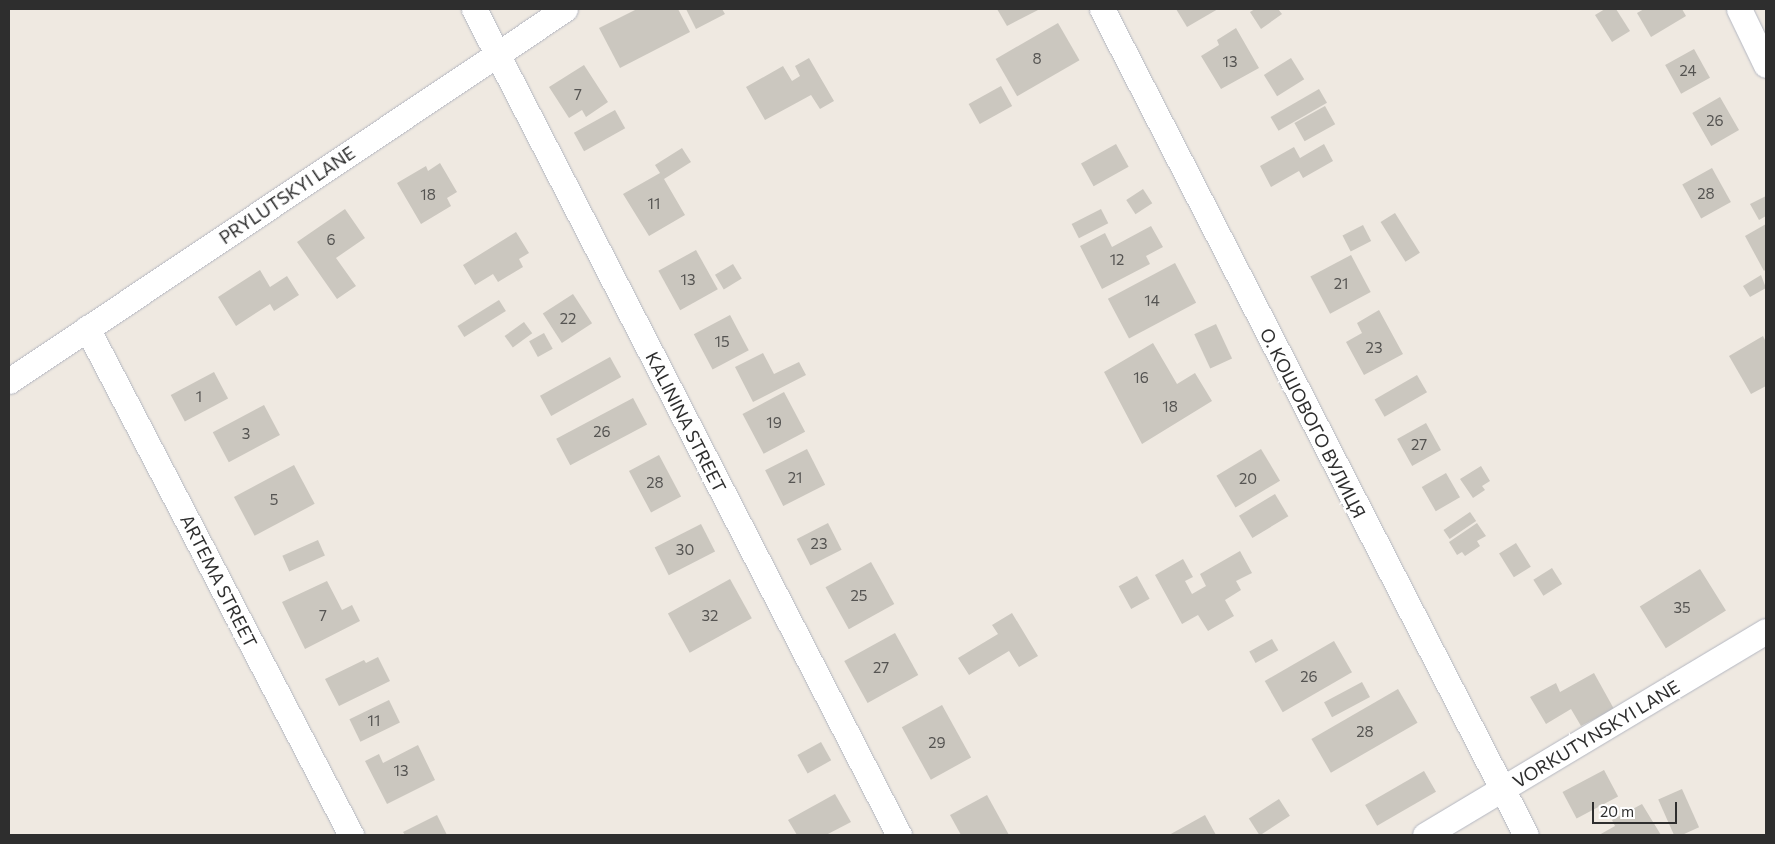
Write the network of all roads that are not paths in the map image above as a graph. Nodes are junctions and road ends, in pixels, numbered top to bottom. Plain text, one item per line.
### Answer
1 (474, 9) edge
2 (565, 9) edge
3 (1102, 9) edge
4 (1738, 9) edge
5 (497, 55) junction
6 (1766, 65) edge
7 (87, 328) junction
8 (9, 381) edge
9 (1766, 632) edge
10 (1503, 790) junction
11 (351, 835) edge
12 (899, 835) edge
13 (1425, 835) edge
14 (1526, 835) edge

1 - 5 street, KALININA STREET
2 - 5 street, PRYLUTSKYI LANE
3 - 10 street, О. КОШОВОГО ВУЛИЦЯ
4 - 6 street
5 - 7 street, PRYLUTSKYI LANE
5 - 12 street, KALININA STREET
7 - 8 street, PRYLUTSKYI LANE
7 - 11 street, ARTEMA STREET
9 - 10 street, VORKUTYNSKYI LANE
10 - 13 street, VORKUTYNSKYI LANE
10 - 14 street, О. КОШОВОГО ВУЛИЦЯ

